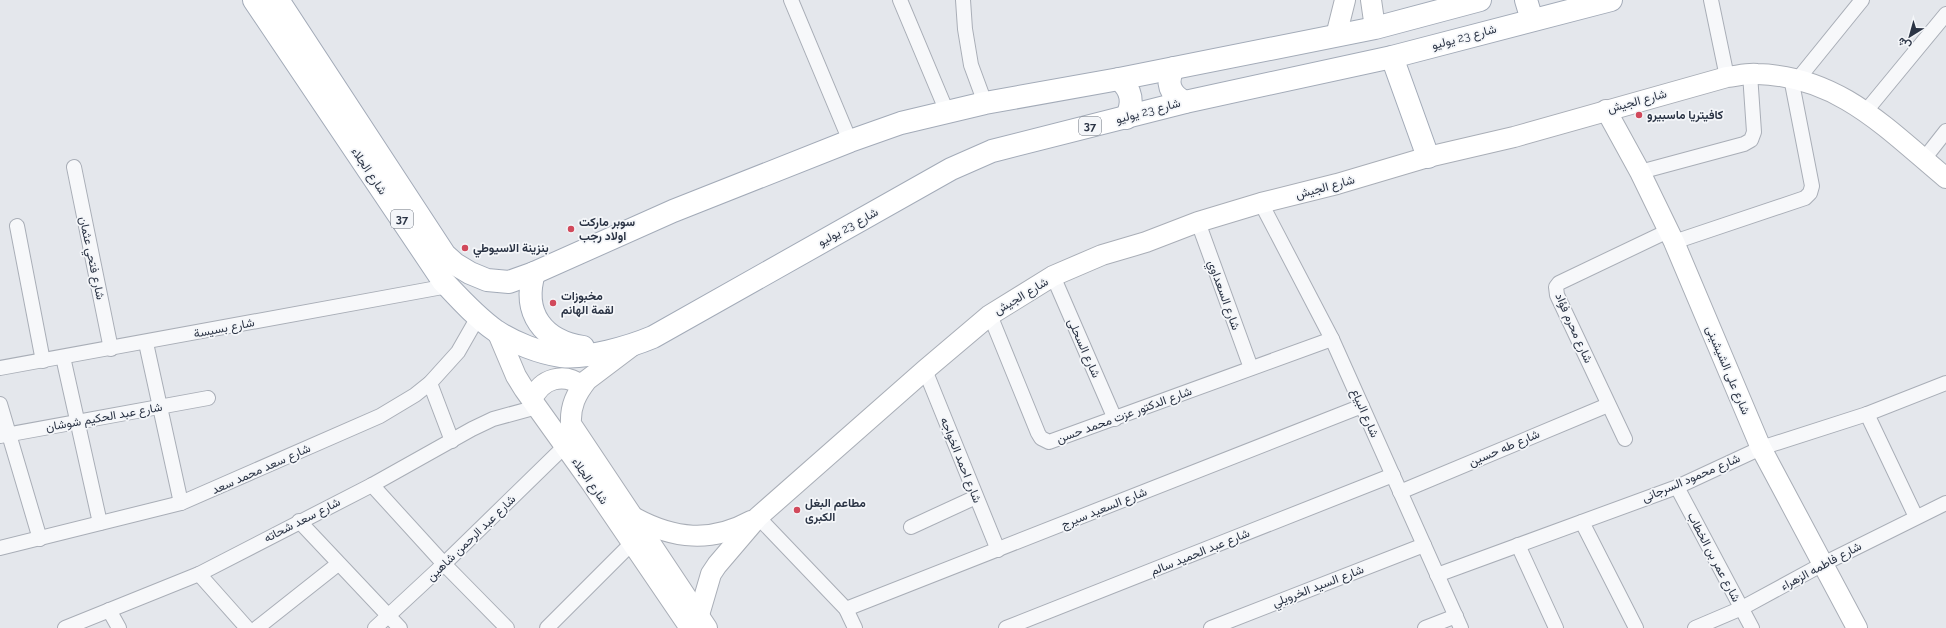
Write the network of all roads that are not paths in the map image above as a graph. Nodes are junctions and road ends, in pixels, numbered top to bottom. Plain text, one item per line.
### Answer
1 (254, 0) edge
2 (278, 0) edge
3 (791, 0) edge
4 (900, 0) edge
5 (963, 0) edge
6 (1345, 0) edge
7 (1371, 0) edge
8 (1480, 0) edge
9 (1611, 0) edge
10 (1711, 0) edge
11 (1862, 0) edge
12 (1529, 10) edge
13 (1946, 14) edge
14 (1375, 28) junction
15 (1336, 36) junction
16 (1392, 57) junction
17 (1174, 68) junction
18 (1750, 74) junction
19 (1727, 77) junction
20 (1794, 79) junction
21 (1119, 80) junction
22 (1185, 102) junction
23 (984, 103) junction
24 (1606, 110) junction
25 (1866, 111) junction
26 (947, 112) junction
27 (1126, 118) junction
28 (1946, 131) edge
29 (850, 141) junction
30 (1428, 157) junction
31 (1924, 160) junction
32 (74, 167) dead end
33 (1640, 172) junction
34 (1946, 178) edge
35 (1261, 202) junction
36 (1198, 222) junction
37 (17, 226) dead end
38 (1671, 236) junction
39 (534, 273) junction
40 (1053, 276) junction
41 (448, 286) junction
42 (990, 315) junction
43 (478, 317) junction
44 (497, 331) junction
45 (1332, 339) junction
46 (146, 343) junction
47 (633, 345) junction
48 (111, 349) junction
49 (608, 350) junction
50 (63, 357) junction
51 (43, 361) junction
52 (0, 368) edge
53 (1251, 368) junction
54 (925, 370) junction
55 (430, 383) junction
56 (1946, 383) edge
57 (582, 386) junction
58 (208, 398) dead end
59 (534, 403) junction
60 (0, 404) edge
61 (1608, 404) junction
62 (1362, 406) junction
63 (160, 407) junction
64 (1867, 414) junction
65 (1115, 419) junction
66 (77, 422) junction
67 (5, 436) edge
68 (1624, 439) dead end
69 (452, 441) junction
70 (565, 446) junction
71 (1761, 448) junction
72 (1393, 475) junction
73 (372, 485) junction
74 (1677, 487) junction
75 (1400, 492) junction
76 (976, 497) junction
77 (181, 503) junction
78 (1945, 507) edge
79 (758, 517) junction
80 (1916, 517) junction
81 (634, 518) junction
82 (299, 521) junction
83 (1582, 522) junction
84 (100, 523) junction
85 (911, 526) dead end
86 (40, 538) junction
87 (632, 543) junction
88 (1424, 545) junction
89 (1518, 545) junction
90 (0, 548) edge
91 (998, 550) junction
92 (338, 564) junction
93 (444, 564) junction
94 (1823, 564) junction
95 (199, 574) junction
96 (1437, 575) junction
97 (1742, 608) junction
98 (846, 609) junction
99 (109, 610) junction
100 (389, 616) junction
101 (1458, 622) edge
102 (702, 625) edge
103 (65, 628) edge
104 (119, 628) edge
105 (247, 628) edge
106 (257, 628) edge
107 (376, 628) edge
108 (400, 628) edge
109 (507, 628) edge
110 (547, 628) edge
111 (855, 628) edge
112 (1006, 628) edge
113 (1211, 628) edge
114 (1425, 628) edge
115 (1556, 628) edge
116 (1636, 628) edge
117 (1695, 628) edge
118 (1752, 628) edge
119 (1857, 628) edge

1 - 41 main road, شارع الجلاء / 37
2 - 39 main road, شارع الجلاء / 37
3 - 29 street
4 - 26 street
5 - 23 street
6 - 15 street
7 - 14 street
8 - 14 main road, 37
9 - 12 main road, شارع 23 يوليو / 37
10 - 19 street
11 - 20 street
12 - 16 main road, شارع 23 يوليو / 37
13 - 25 street
14 - 15 main road, 37
15 - 17 main road, 37
16 - 22 main road, شارع 23 يوليو / 37
16 - 30 main road
17 - 21 main road, 37
17 - 22 main road
18 - 19 street, شارع الجيش
18 - 20 street, شارع الجيش
18 - 33 street
19 - 24 street, شارع الجيش
20 - 25 street, شارع الجيش
20 - 38 street
21 - 23 main road, 37
21 - 27 main road
22 - 27 main road, شارع 23 يوليو / 37
23 - 26 main road, 37
24 - 30 street, شارع الجيش
24 - 33 street, شارع على الشيشينى
25 - 31 street, شارع الجيش
26 - 29 main road, 37
27 - 47 main road, شارع 23 يوليو / 37
28 - 31 street
29 - 39 main road, 37
30 - 35 street, شارع الجيش
31 - 34 street, شارع الجيش
32 - 48 street, شارع فتحي عثمان
33 - 38 street, شارع على الشيشينى
35 - 36 street, شارع الجيش
35 - 45 street, شارع البياع
36 - 40 street, شارع الجيش
36 - 53 street, شارع السعداوي
37 - 51 street
38 - 61 street, شارع محرم فؤاد
38 - 71 street, شارع على الشيشينى
39 - 49 main road
40 - 42 street, شارع الجيش
40 - 65 street, شارع السحلى
41 - 43 main road, شارع الجلاء / 37
41 - 46 street, شارع بسيسة
42 - 54 street, شارع الجيش
42 - 65 street, شارع الدكتور عزت محمد حسن
43 - 44 main road, شارع الجلاء / 37
43 - 55 street, شارع سعد محمد سعد
44 - 49 main road, شارع الجلاء / 37
44 - 59 street, شارع الجلاء
45 - 53 street, شارع الدكتور عزت محمد حسن
45 - 62 street, شارع البياع
46 - 48 street, شارع بسيسة
46 - 63 street
47 - 49 main road, شارع 23 يوليو / 37
47 - 57 street, شارع الجلاء
48 - 50 street, شارع بسيسة
50 - 51 street, شارع بسيسة
50 - 66 street
51 - 52 street, شارع بسيسة
53 - 65 street, شارع الدكتور عزت محمد حسن
54 - 76 street, شارع احمد الخواجه
54 - 79 street, شارع الجيش
55 - 69 street
55 - 77 street, شارع سعد محمد سعد
56 - 64 street, شارع محمود السرجانى
57 - 59 street
57 - 81 street, شارع الجلاء
58 - 63 street, شارع عبد الحكيم شوشان
59 - 69 street, شارع سعد شحاته
59 - 70 street, شارع الجلاء
60 - 67 street
61 - 68 street, شارع محرم فؤاد
61 - 75 street, شارع طه حسين
62 - 72 street, شارع البياع
62 - 91 street, شارع السعيد سيرج
63 - 66 street, شارع عبد الحكيم شوشان
63 - 77 street
64 - 71 street, شارع محمود السرجانى
64 - 80 street
66 - 67 street, شارع عبد الحكيم شوشان
66 - 84 street
67 - 86 street
69 - 73 street, شارع سعد شحاته
70 - 87 street, شارع الجلاء
70 - 93 street, شارع عبد الرحمن شاهين
71 - 74 street, شارع محمود السرجانى
71 - 94 street, شارع على الشيشينى
72 - 75 street, شارع البياع
72 - 112 street, شارع عبد الحميد سالم
73 - 82 street, شارع سعد شحاته
73 - 93 street
74 - 83 street, شارع محمود السرجانى
74 - 97 street, شارع عمر بن الخطاب
75 - 88 street, شارع البياع
76 - 85 street
76 - 91 street, شارع احمد الخواجه
77 - 84 street, شارع سعد محمد سعد
78 - 80 street, شارع فاطمه الزهراء
79 - 81 street, شارع الجيش
79 - 98 street
79 - 102 street, شارع الجيش
80 - 94 street, شارع فاطمه الزهراء
81 - 102 street, شارع الجلاء
82 - 92 street
82 - 95 street, شارع سعد شحاته
83 - 89 street, شارع محمود السرجانى
83 - 116 street
84 - 86 street, شارع سعد محمد سعد
86 - 90 street, شارع سعد محمد سعد
87 - 102 street, شارع الجلاء
87 - 110 street
88 - 96 street, شارع البياع
88 - 113 street, شارع السيد الخرويلي
89 - 96 street, شارع محمود السرجانى
89 - 115 street
91 - 98 street, شارع السعيد سيرج
92 - 100 street
92 - 106 street
93 - 100 street, شارع عبد الرحمن شاهين
93 - 109 street
94 - 97 street, شارع فاطمه الزهراء
94 - 119 street, شارع على الشيشينى
95 - 99 street, شارع سعد شحاته
95 - 105 street
96 - 101 street, شارع البياع
97 - 117 street, شارع فاطمه الزهراء
97 - 118 street, شارع عمر بن الخطاب
98 - 111 street
99 - 103 street, شارع سعد شحاته
99 - 104 street
100 - 107 street, شارع عبد الرحمن شاهين
100 - 108 street
101 - 114 street

